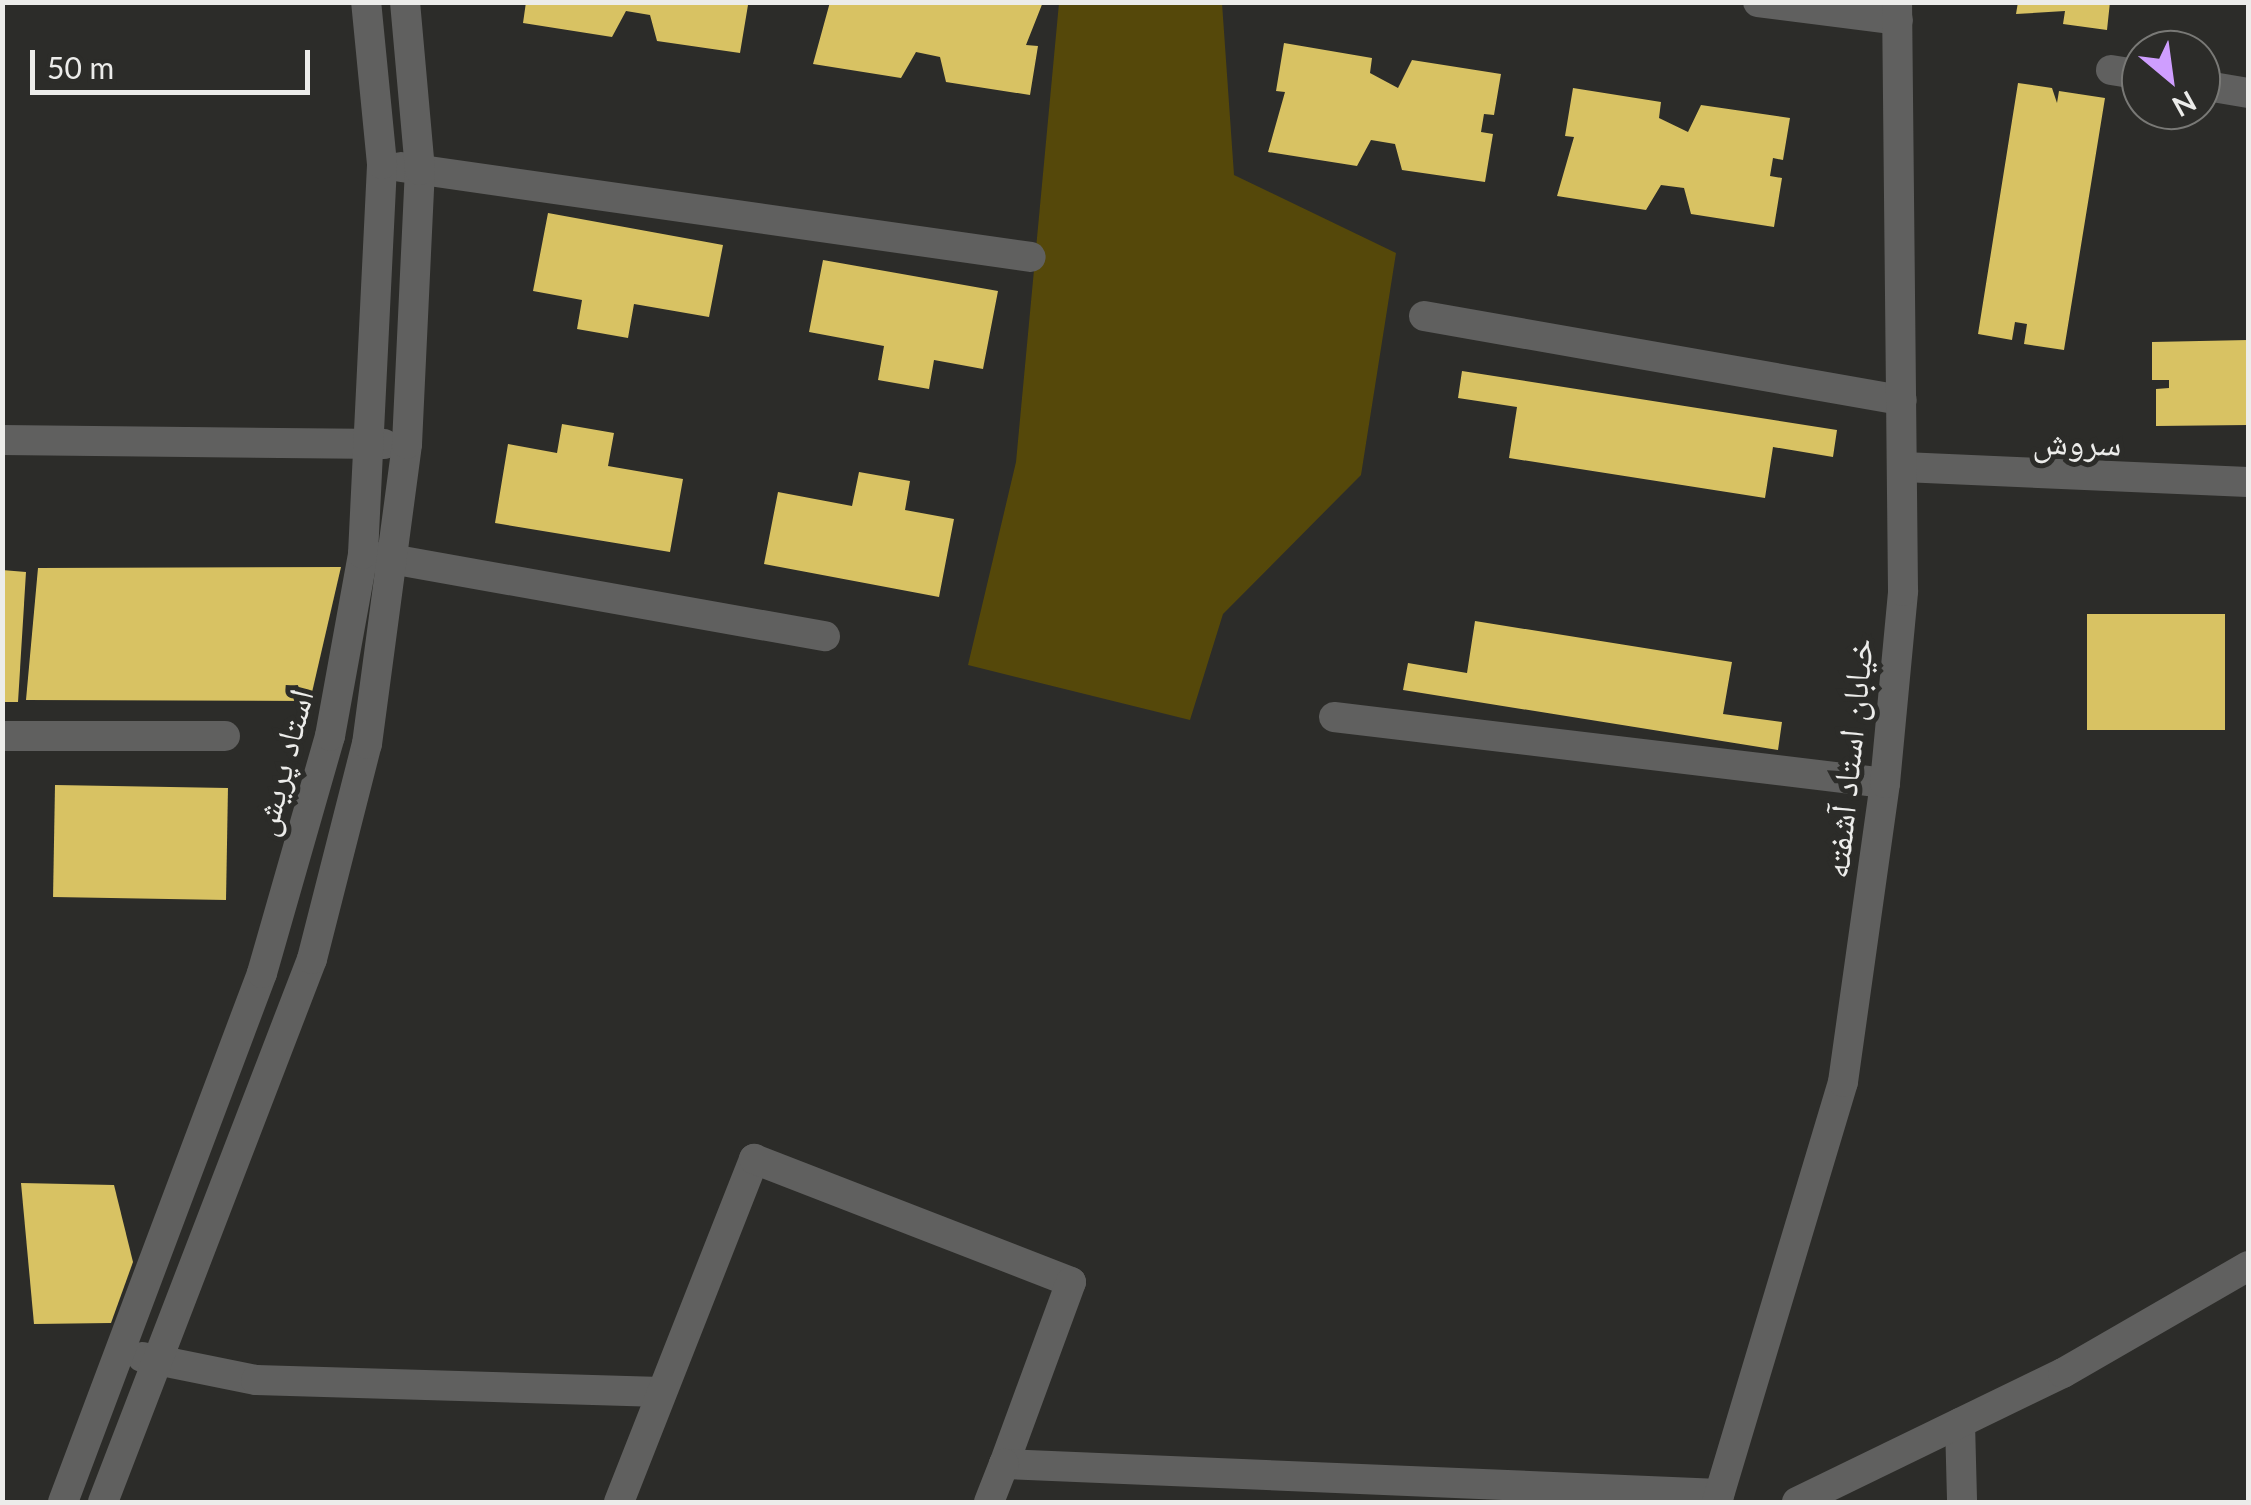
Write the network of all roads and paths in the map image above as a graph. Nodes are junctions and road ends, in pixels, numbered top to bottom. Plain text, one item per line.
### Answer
1 (366, 2) edge
2 (405, 2) edge
3 (1758, 2) edge
4 (1898, 11) edge
5 (2221, 88) edge
6 (2248, 93) edge
7 (382, 164) junction
8 (420, 170) junction
9 (1031, 257) dead end
10 (1424, 316) dead end
11 (1902, 400) junction
12 (2, 440) edge
13 (366, 443) junction
14 (408, 444) junction
15 (1903, 467) junction
16 (2248, 482) edge
17 (363, 554) junction
18 (399, 561) junction
19 (826, 636) dead end
20 (1334, 717) dead end
21 (2, 736) edge
22 (225, 736) dead end
23 (1885, 784) junction
24 (2248, 1266) edge
25 (119, 1355) junction
26 (159, 1359) junction
27 (660, 1392) junction
28 (1960, 1423) junction
29 (1004, 1464) junction
30 (1718, 1498) edge
31 (63, 1502) edge
32 (102, 1502) edge
33 (618, 1502) edge
34 (989, 1502) edge
35 (1797, 1502) edge
36 (1962, 1502) edge

1 - 7 street, استاد پریش
2 - 8 street
3 - 4 street
4 - 11 street, خیابان استاد آشفته
5 - 6 street
7 - 8 street
7 - 13 street, استاد پریش
8 - 9 street
8 - 14 street
10 - 11 street
11 - 15 street, خیابان استاد آشفته
12 - 13 street
13 - 14 street
13 - 17 street, استاد پریش
14 - 18 street
15 - 16 street, سروش
15 - 23 street, خیابان استاد آشفته
17 - 18 street
17 - 25 street, استاد پریش
18 - 19 street
18 - 26 street
20 - 23 street
21 - 22 street
23 - 30 street, خیابان استاد آشفته
24 - 28 street
25 - 26 street
25 - 31 street, استاد پریش
26 - 27 street
26 - 32 street
27 - 29 street
27 - 33 street
28 - 35 street
28 - 36 street
29 - 30 street
29 - 34 street

